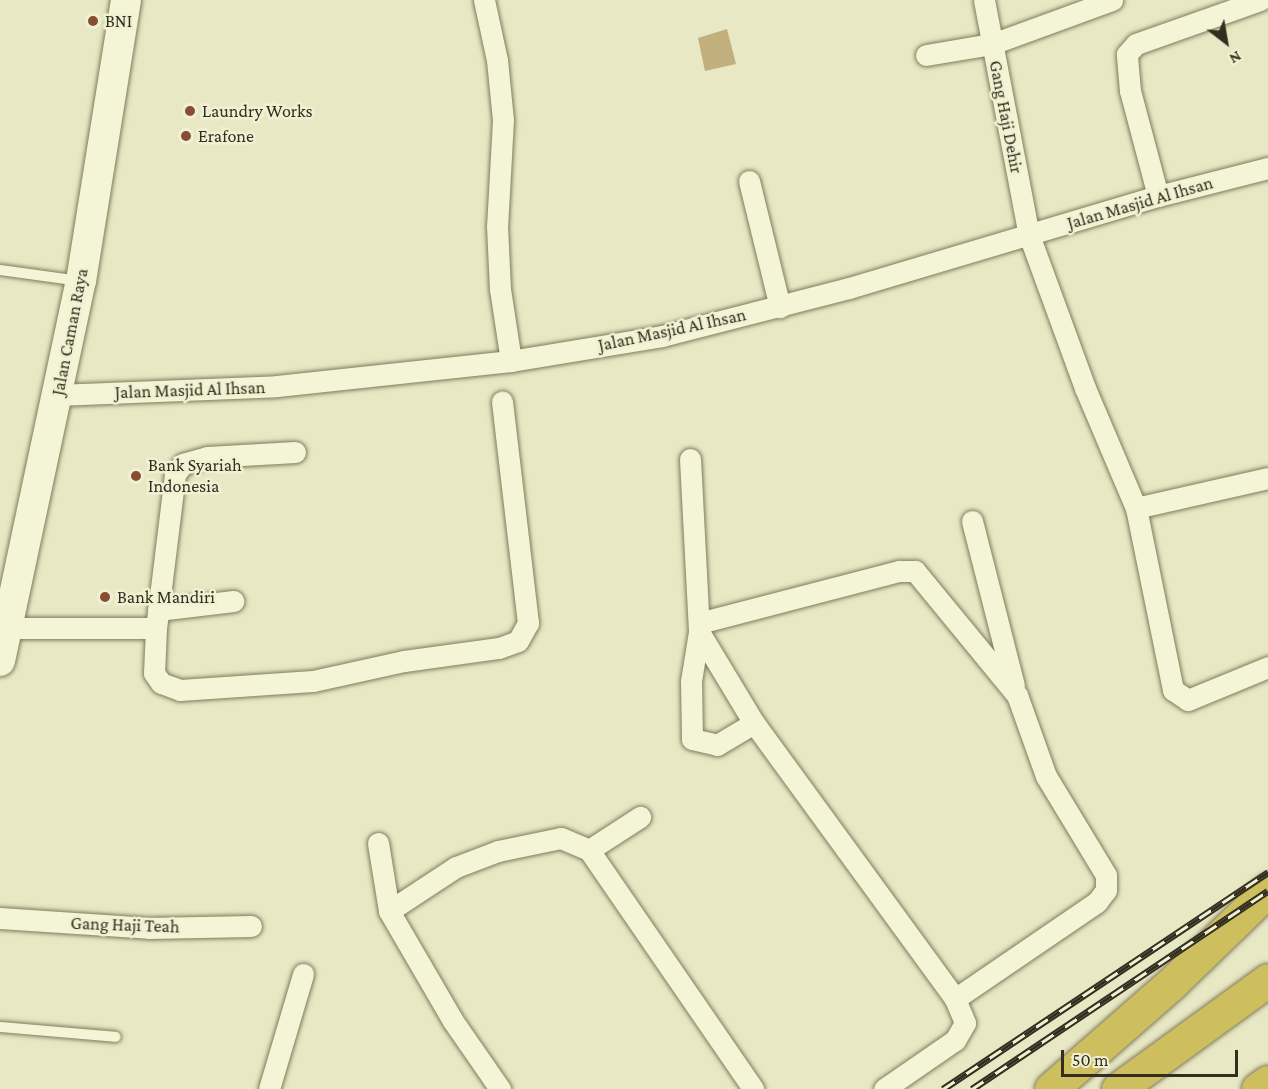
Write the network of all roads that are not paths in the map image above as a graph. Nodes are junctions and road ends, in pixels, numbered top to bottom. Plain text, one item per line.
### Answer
1 (126, 0) edge
2 (484, 0) edge
3 (984, 0) edge
4 (1112, 0) edge
5 (1260, 0) edge
6 (992, 44) junction
7 (926, 55) dead end
8 (1268, 168) edge
9 (750, 181) dead end
10 (1158, 196) junction
11 (1029, 235) junction
12 (0, 270) edge
13 (81, 281) junction
14 (780, 307) junction
15 (510, 361) junction
16 (57, 395) junction
17 (502, 402) dead end
18 (295, 452) dead end
19 (690, 459) dead end
20 (1268, 477) edge
21 (1136, 508) junction
22 (972, 521) dead end
23 (233, 601) dead end
24 (157, 619) junction
25 (6, 628) junction
26 (699, 628) junction
27 (0, 661) edge
28 (1268, 667) edge
29 (1017, 695) junction
30 (754, 723) junction
31 (640, 817) dead end
32 (378, 843) dead end
33 (589, 849) junction
34 (1268, 890) edge
35 (389, 911) junction
36 (0, 918) edge
37 (251, 926) dead end
38 (303, 974) dead end
39 (1268, 980) edge
40 (1268, 990) edge
41 (955, 999) junction
42 (0, 1027) edge
43 (116, 1037) dead end
44 (1268, 1082) edge
45 (269, 1089) edge
46 (500, 1089) edge
47 (753, 1089) edge
48 (884, 1089) edge
49 (1051, 1089) edge
50 (1118, 1089) edge
51 (1258, 1089) edge

1 - 13 main road, Jalan Caman Raya
2 - 15 street
3 - 6 street, Gang Haji Dehir
4 - 6 street
5 - 10 street
6 - 7 street
6 - 11 street, Gang Haji Dehir
8 - 10 street, Jalan Masjid Al Ihsan
9 - 14 street
10 - 11 street, Jalan Masjid Al Ihsan
11 - 14 street, Jalan Masjid Al Ihsan
11 - 21 street, Gang Haji Dehir
12 - 13 lane
13 - 16 main road, Jalan Caman Raya
14 - 15 street, Jalan Masjid Al Ihsan
15 - 16 street, Jalan Masjid Al Ihsan
16 - 25 main road, Jalan Caman Raya
17 - 24 street
18 - 24 street
19 - 26 street
20 - 21 street
21 - 28 street, Gang Haji Dehir
22 - 29 street
23 - 24 street
24 - 25 street
25 - 27 main road, Jalan Caman Raya
26 - 29 street
26 - 30 street
26 - 30 street
29 - 41 street
30 - 41 street
31 - 33 street
32 - 35 street
33 - 35 street
33 - 47 street
34 - 49 highway
35 - 46 street
36 - 37 street, Gang Haji Teah
38 - 45 street
39 - 50 highway
40 - 50 highway
41 - 48 street
42 - 43 lane
44 - 51 highway

